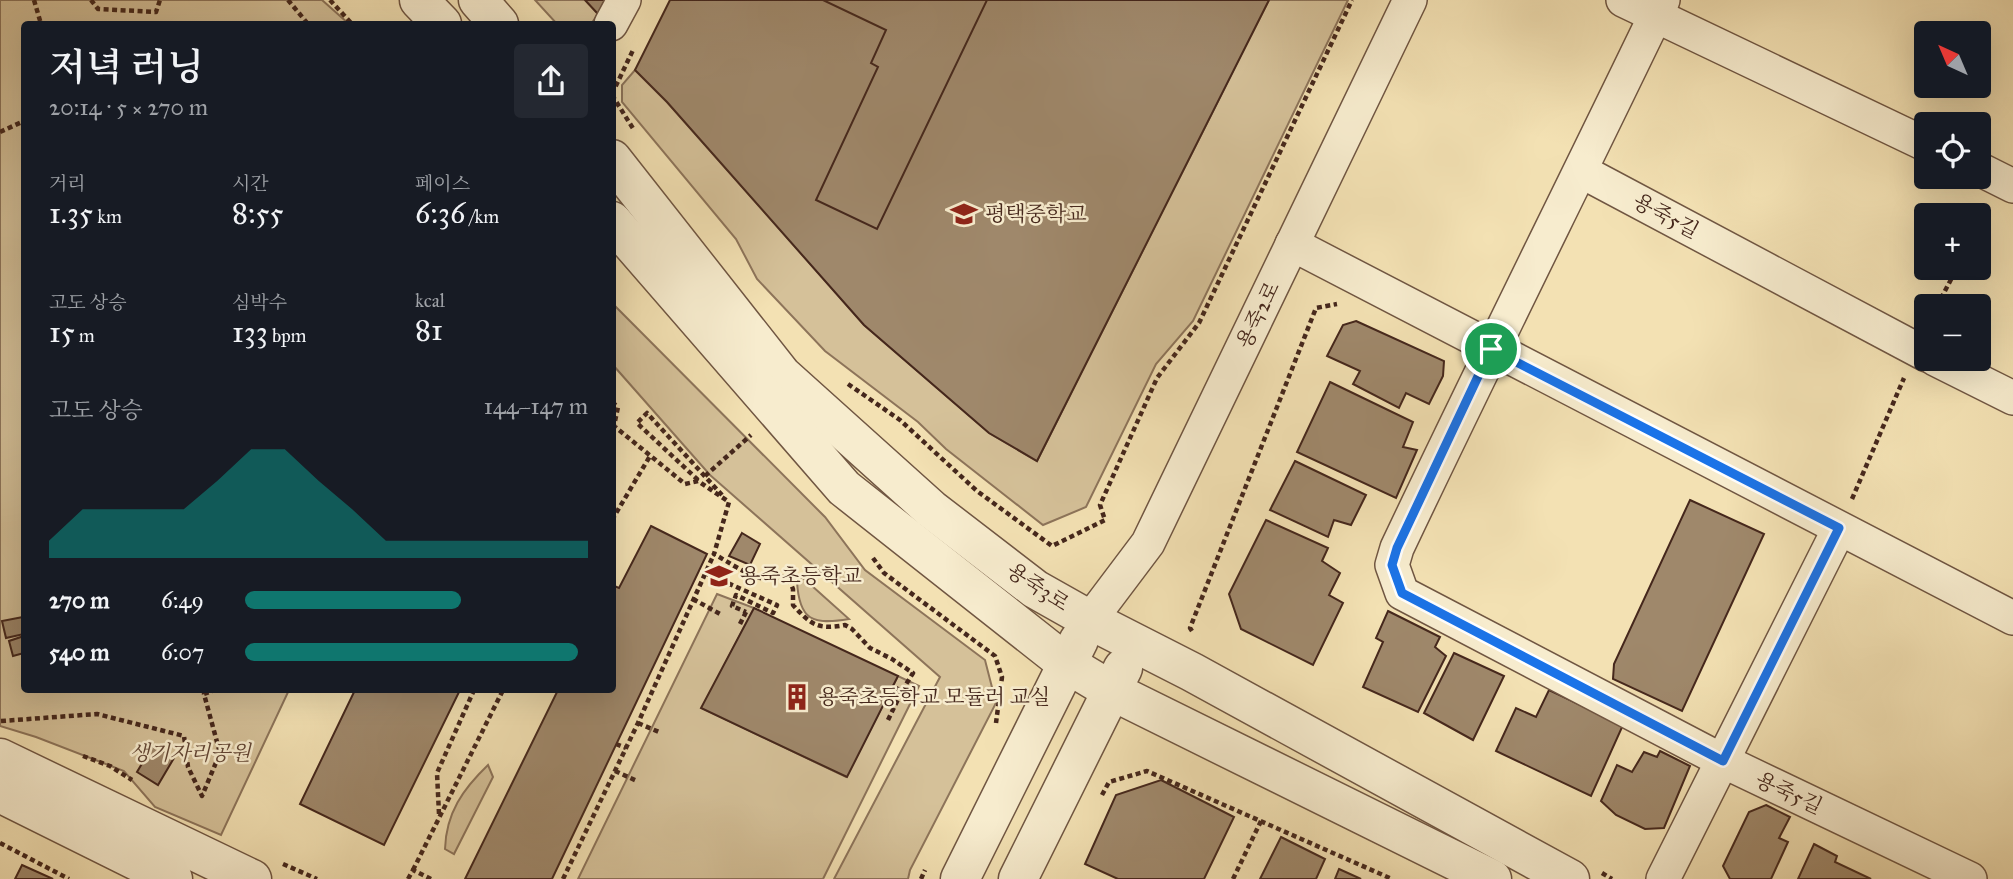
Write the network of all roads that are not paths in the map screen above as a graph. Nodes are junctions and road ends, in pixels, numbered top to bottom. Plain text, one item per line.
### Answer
1 (419, 0) edge
2 (478, 0) edge
3 (624, 0) edge
4 (1410, 0) edge
5 (1623, 0) edge
6 (1659, 8) edge
7 (439, 21) edge
8 (496, 21) edge
9 (613, 21) edge
10 (1914, 138) edge
11 (625, 148) edge
12 (1581, 171) junction
13 (1991, 175) edge
14 (2013, 186) edge
15 (616, 226) edge
16 (1292, 244) junction
17 (1914, 348) edge
18 (1491, 349) junction
19 (1960, 371) edge
20 (2013, 398) edge
21 (1839, 528) junction
22 (2013, 618) edge
23 (1090, 620) junction
24 (1136, 643) junction
25 (1067, 664) junction
26 (1111, 691) junction
27 (0, 758) edge
28 (1723, 761) junction
29 (0, 793) edge
30 (943, 873) edge
31 (166, 875) edge
32 (252, 879) edge
33 (1018, 879) edge
34 (1492, 879) edge
35 (1570, 879) edge
36 (1662, 879) edge
37 (1970, 879) edge

1 - 7 street
2 - 8 street
3 - 9 street
4 - 16 street, 용죽2로
5 - 6 street
6 - 10 street
6 - 12 street
11 - 23 street, 용죽3로
12 - 17 street, 용죽5길
12 - 18 street, 용죽5길
13 - 14 street
15 - 25 street
16 - 18 street
16 - 23 street, 용죽2로
18 - 21 street
18 - 28 street, 용죽5길
19 - 20 street, 용죽5길
21 - 22 street
21 - 28 street
23 - 24 street, 용죽3로
23 - 25 street
24 - 26 street
24 - 35 street, 용죽3로
25 - 26 street
25 - 30 street
26 - 33 street
26 - 34 street
27 - 32 street
28 - 36 street
28 - 37 street, 용죽5길
29 - 31 street

